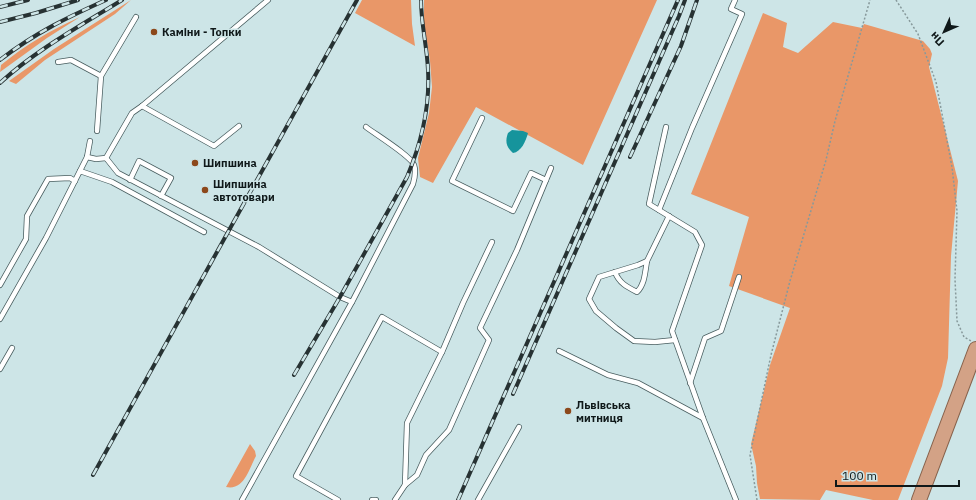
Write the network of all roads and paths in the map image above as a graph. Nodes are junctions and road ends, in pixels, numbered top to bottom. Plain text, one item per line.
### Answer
1 (268, 0) edge
2 (735, 0) edge
3 (870, 0) edge
4 (896, 0) edge
5 (136, 17) dead end
6 (58, 62) dead end
7 (101, 76) junction
8 (142, 106) junction
9 (482, 118) dead end
10 (239, 126) dead end
11 (366, 127) dead end
12 (666, 127) dead end
13 (96, 131) dead end
14 (90, 141) dead end
15 (87, 157) junction
16 (106, 158) junction
17 (551, 168) dead end
18 (80, 171) junction
19 (130, 180) junction
20 (546, 180) junction
21 (75, 181) junction
22 (161, 196) junction
23 (659, 210) junction
24 (669, 216) junction
25 (204, 232) dead end
26 (492, 242) dead end
27 (647, 261) junction
28 (615, 272) junction
29 (739, 276) dead end
30 (0, 285) edge
31 (352, 302) junction
32 (0, 319) edge
33 (675, 340) junction
34 (976, 343) edge
35 (12, 348) dead end
36 (976, 349) edge
37 (559, 351) dead end
38 (442, 352) junction
39 (0, 369) edge
40 (690, 383) junction
41 (703, 418) junction
42 (519, 427) dead end
43 (405, 485) junction
44 (242, 500) edge
45 (338, 500) edge
46 (372, 500) edge
47 (376, 500) edge
48 (395, 500) edge
49 (478, 500) edge
50 (736, 500) edge
51 (757, 500) edge
52 (919, 500) edge

1 - 8 lane
2 - 23 lane
3 - 51 path
4 - 34 path
5 - 7 lane
6 - 7 lane
7 - 13 lane
8 - 10 lane
8 - 16 lane
9 - 20 lane
11 - 31 lane
12 - 23 lane
14 - 15 lane
15 - 16 lane
15 - 18 lane
16 - 19 lane
17 - 20 lane
18 - 21 lane
18 - 25 lane
19 - 22 lane
19 - 22 lane
20 - 43 lane
21 - 30 lane
21 - 32 lane
22 - 31 lane
23 - 24 lane
24 - 27 lane
24 - 33 lane
26 - 38 lane
27 - 28 lane
27 - 28 lane
28 - 33 lane
29 - 40 lane
31 - 44 lane
33 - 40 lane
35 - 39 lane
36 - 52 highway
37 - 41 lane
38 - 43 lane
38 - 45 lane
40 - 41 lane
41 - 50 lane
42 - 49 lane
43 - 48 lane
46 - 47 lane

